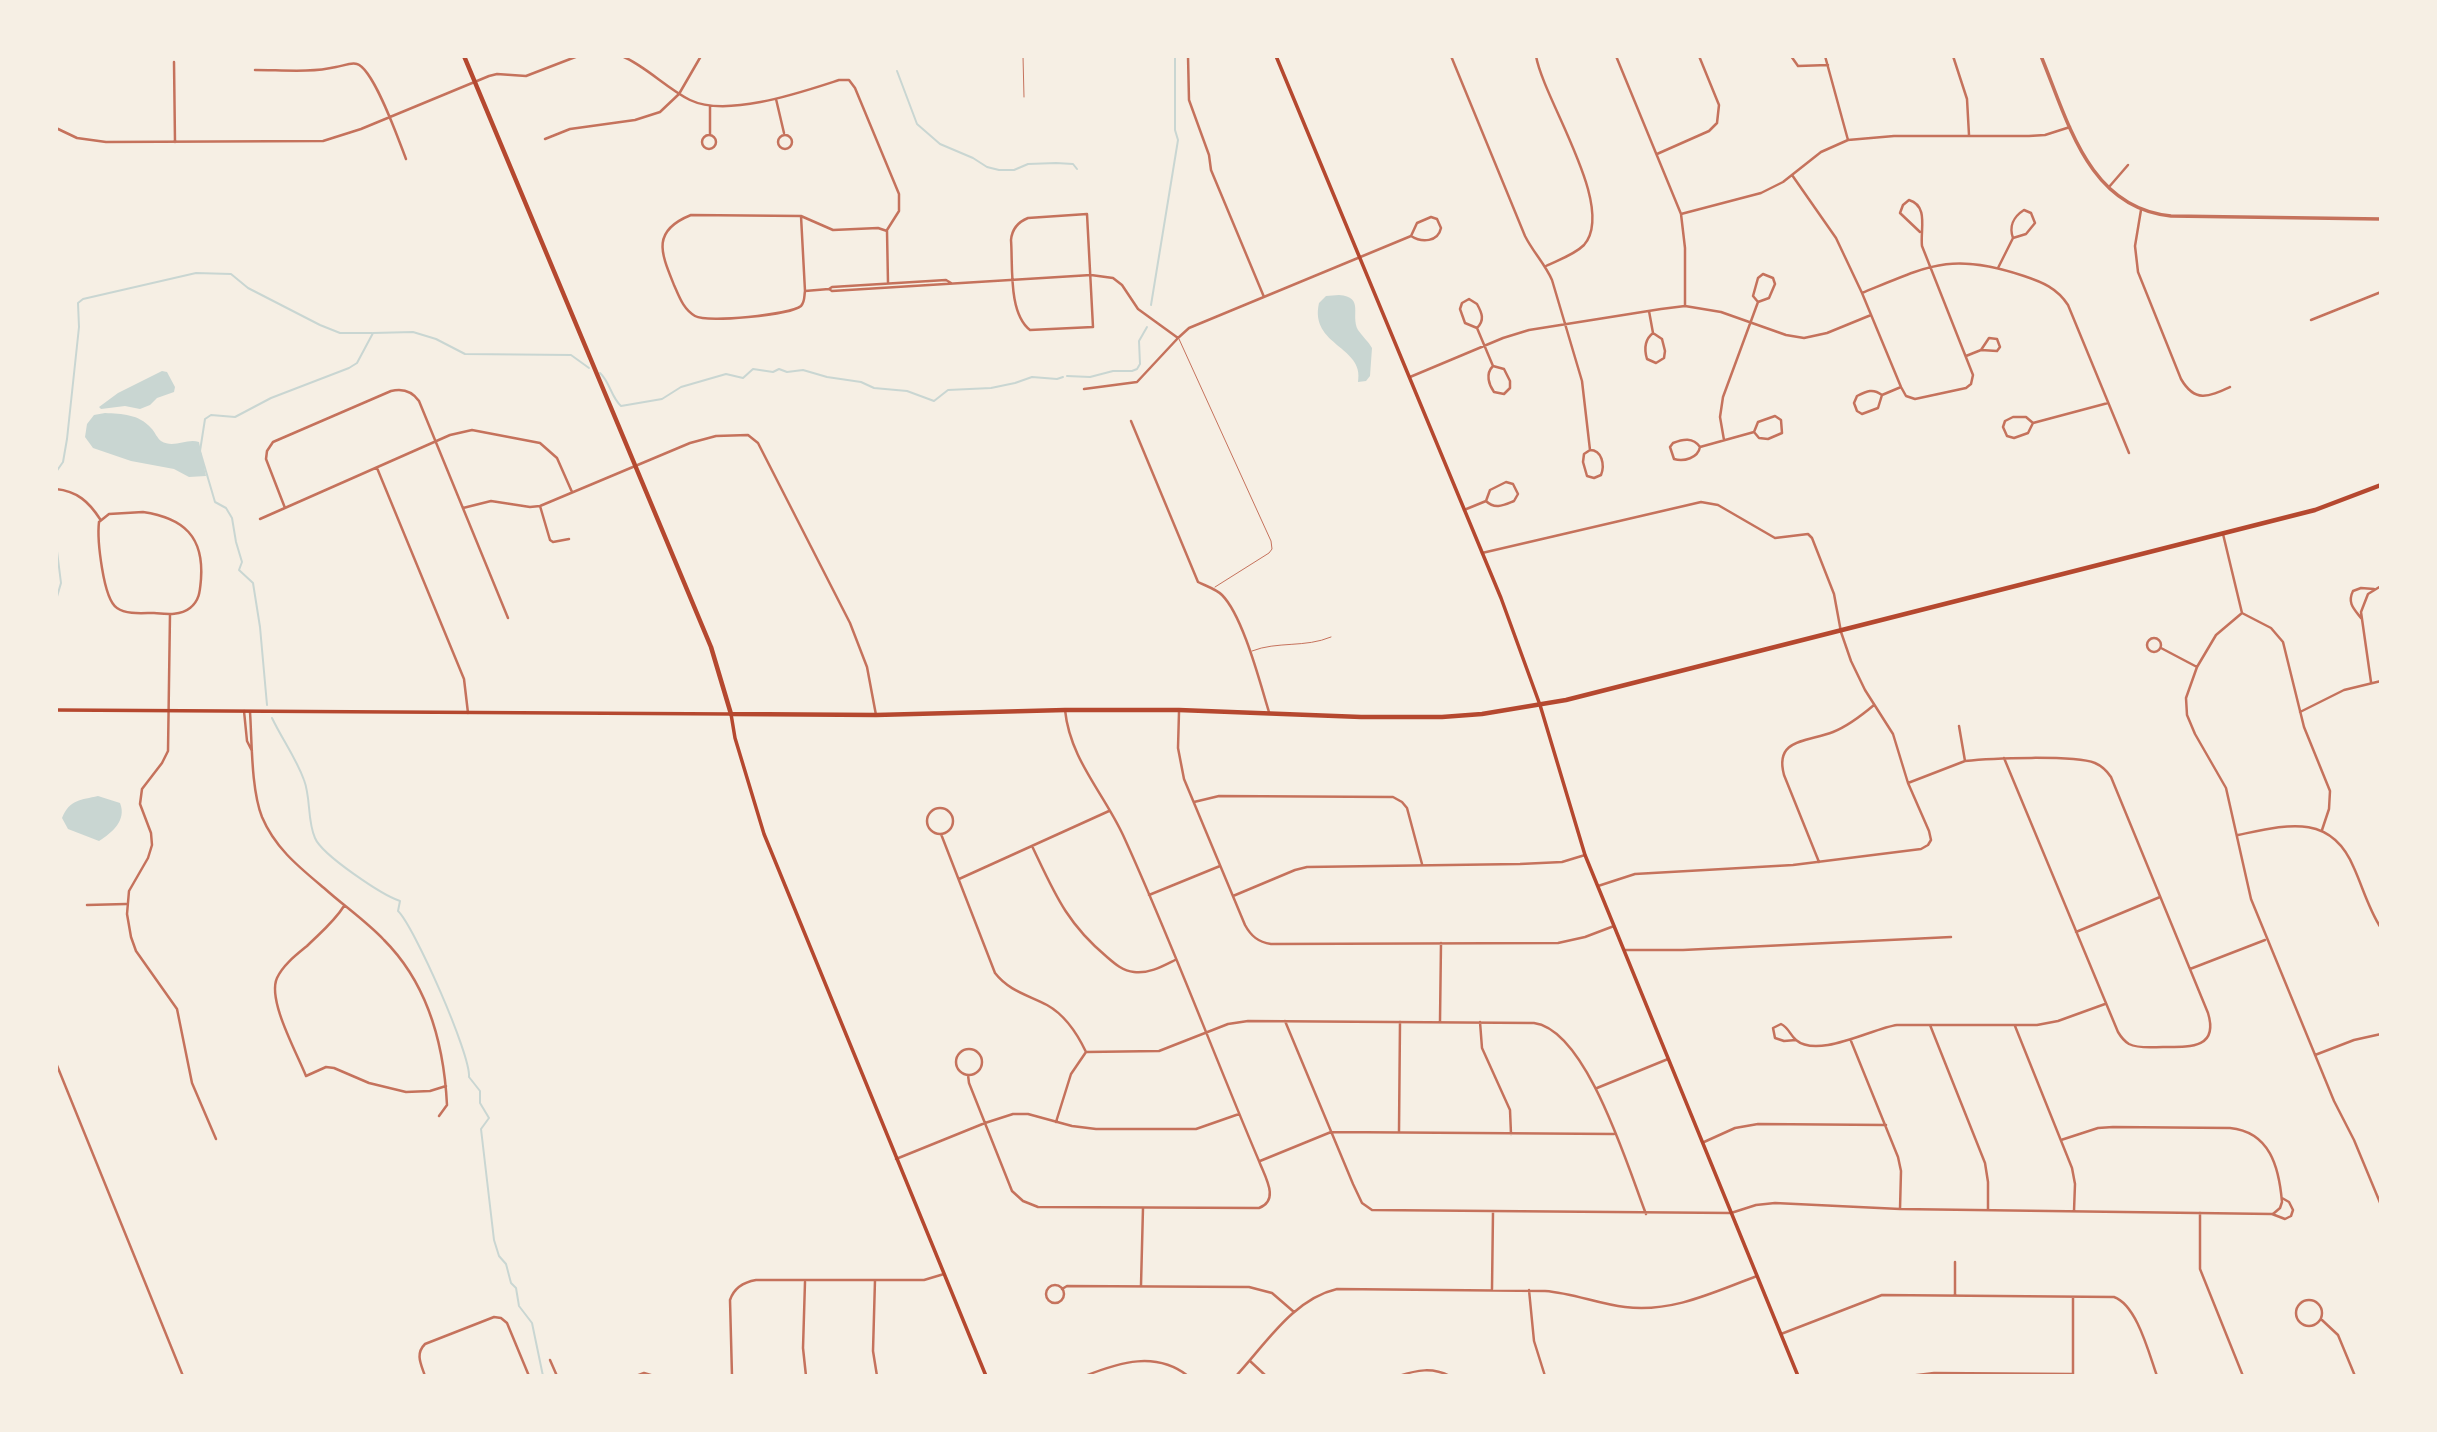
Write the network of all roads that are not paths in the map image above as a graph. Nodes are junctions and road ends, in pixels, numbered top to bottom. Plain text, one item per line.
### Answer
1 (464, 56) edge
2 (579, 56) edge
3 (622, 56) edge
4 (701, 56) edge
5 (1023, 56) edge
6 (1188, 56) edge
7 (1276, 56) edge
8 (1451, 56) edge
9 (1536, 56) edge
10 (1615, 56) edge
11 (1699, 56) edge
12 (1791, 56) edge
13 (1825, 56) edge
14 (1953, 56) edge
15 (2041, 56) edge
16 (174, 62) dead end
17 (1828, 65) junction
18 (255, 70) dead end
19 (474, 82) junction
20 (680, 94) junction
21 (1024, 97) dead end
22 (776, 99) junction
23 (710, 106) junction
24 (389, 118) junction
25 (2070, 127) junction
26 (56, 128) edge
27 (709, 134) junction
28 (784, 134) junction
29 (1969, 135) junction
30 (545, 139) dead end
31 (1848, 140) junction
32 (175, 142) junction
33 (1657, 154) junction
34 (406, 159) dead end
35 (2128, 165) dead end
36 (1792, 175) junction
37 (2109, 187) junction
38 (2141, 210) junction
39 (1681, 214) junction
40 (801, 216) junction
41 (2381, 219) edge
42 (887, 231) junction
43 (1920, 232) junction
44 (1411, 236) junction
45 (2013, 238) junction
46 (1359, 257) junction
47 (1546, 266) junction
48 (1929, 267) junction
49 (1998, 268) junction
50 (1091, 275) junction
51 (1014, 279) junction
52 (951, 283) junction
53 (888, 284) junction
54 (829, 289) junction
55 (805, 291) junction
56 (2381, 292) edge
57 (1862, 293) junction
58 (1264, 297) junction
59 (1758, 302) junction
60 (1685, 306) junction
61 (1648, 311) junction
62 (1871, 315) junction
63 (2311, 320) dead end
64 (1751, 322) junction
65 (1564, 324) junction
66 (1477, 328) junction
67 (1653, 333) junction
68 (1178, 338) junction
69 (1485, 346) junction
70 (1981, 350) junction
71 (1966, 356) junction
72 (1493, 366) junction
73 (1410, 377) junction
74 (1900, 387) junction
75 (2230, 387) dead end
76 (1084, 389) dead end
77 (1882, 395) junction
78 (2108, 403) junction
79 (1131, 422) dead end
80 (2033, 423) junction
81 (1754, 432) junction
82 (1724, 440) junction
83 (436, 442) junction
84 (1700, 447) junction
85 (1590, 450) junction
86 (2129, 453) dead end
87 (635, 466) junction
88 (377, 468) junction
89 (2381, 485) edge
90 (56, 489) edge
91 (572, 492) junction
92 (1486, 501) junction
93 (540, 506) junction
94 (285, 508) junction
95 (463, 508) junction
96 (1464, 510) junction
97 (100, 519) junction
98 (260, 519) dead end
99 (2223, 533) junction
100 (569, 539) dead end
101 (1482, 553) junction
102 (2381, 586) edge
103 (1213, 589) junction
104 (2375, 589) junction
105 (2242, 612) junction
106 (170, 614) junction
107 (508, 618) dead end
108 (2361, 618) junction
109 (1841, 632) junction
110 (1331, 637) dead end
111 (2161, 648) junction
112 (1250, 652) junction
113 (2197, 667) junction
114 (2381, 681) edge
115 (2371, 682) junction
116 (1540, 705) junction
117 (1874, 705) junction
118 (56, 710) edge
119 (1065, 710) junction
120 (1179, 710) junction
121 (169, 711) junction
122 (244, 711) junction
123 (250, 712) junction
124 (468, 713) junction
125 (1269, 713) junction
126 (2300, 713) junction
127 (732, 714) junction
128 (876, 715) junction
129 (1959, 726) dead end
130 (252, 751) junction
131 (2004, 758) junction
132 (1965, 761) junction
133 (1908, 783) junction
134 (1194, 802) junction
135 (1108, 811) junction
136 (2322, 830) junction
137 (941, 834) junction
138 (2238, 835) junction
139 (1032, 846) junction
140 (1586, 855) junction
141 (1819, 862) junction
142 (1422, 864) junction
143 (1221, 866) junction
144 (958, 879) junction
145 (1598, 886) junction
146 (1149, 895) junction
147 (1233, 896) junction
148 (2160, 897) junction
149 (126, 904) junction
150 (88, 905) dead end
151 (344, 906) junction
152 (1614, 926) junction
153 (2381, 928) edge
154 (2076, 932) junction
155 (1951, 937) dead end
156 (2266, 939) junction
157 (1441, 943) junction
158 (1624, 950) junction
159 (1175, 960) junction
160 (2190, 969) junction
161 (2105, 1004) junction
162 (1285, 1021) junction
163 (1400, 1022) junction
164 (1440, 1022) junction
165 (1480, 1023) junction
166 (1930, 1025) junction
167 (2014, 1025) junction
168 (1206, 1033) junction
169 (2381, 1034) edge
170 (1796, 1040) junction
171 (1851, 1041) junction
172 (1086, 1052) junction
173 (2315, 1055) junction
174 (1668, 1059) junction
175 (56, 1063) edge
176 (968, 1075) junction
177 (446, 1086) junction
178 (1596, 1088) junction
179 (1239, 1114) junction
180 (439, 1116) dead end
181 (1056, 1122) junction
182 (985, 1123) junction
183 (1886, 1125) junction
184 (1331, 1132) junction
185 (1399, 1132) junction
186 (1511, 1134) junction
187 (1614, 1134) junction
188 (216, 1139) dead end
189 (2061, 1140) junction
190 (1702, 1143) junction
191 (897, 1159) junction
192 (1259, 1161) junction
193 (2379, 1196) edge
194 (2282, 1198) junction
195 (2381, 1205) edge
196 (1143, 1208) junction
197 (1900, 1209) junction
198 (1988, 1210) junction
199 (2074, 1211) junction
200 (1493, 1212) junction
201 (1731, 1213) junction
202 (2200, 1213) junction
203 (1646, 1214) junction
204 (2272, 1214) junction
205 (1955, 1262) dead end
206 (944, 1275) junction
207 (1756, 1276) junction
208 (805, 1280) junction
209 (875, 1280) junction
210 (1142, 1286) junction
211 (1062, 1289) junction
212 (1492, 1290) junction
213 (1529, 1290) junction
214 (1955, 1295) junction
215 (2073, 1297) junction
216 (1294, 1312) junction
217 (2321, 1320) junction
218 (1780, 1334) junction
219 (550, 1360) dead end
220 (1250, 1361) junction
221 (2073, 1375) edge
222 (183, 1376) edge
223 (425, 1376) edge
224 (529, 1376) edge
225 (557, 1376) edge
226 (636, 1376) edge
227 (654, 1376) edge
228 (732, 1376) edge
229 (806, 1376) edge
230 (877, 1376) edge
231 (986, 1376) edge
232 (1085, 1376) edge
233 (1188, 1376) edge
234 (1236, 1376) edge
235 (1266, 1376) edge
236 (1399, 1376) edge
237 (1450, 1376) edge
238 (1545, 1376) edge
239 (1798, 1376) edge
240 (1909, 1376) edge
241 (2157, 1376) edge
242 (2243, 1376) edge
243 (2355, 1376) edge

1 - 19 main road
2 - 19 street
3 - 20 street
4 - 20 street
5 - 21 lane
6 - 58 street
7 - 46 main road
8 - 47 street
9 - 47 street
10 - 33 street
11 - 33 street
12 - 17 street
13 - 17 street
14 - 29 street
15 - 25 street
16 - 32 street
17 - 31 street
18 - 24 street
19 - 24 street
19 - 87 main road
20 - 23 street
20 - 30 street
22 - 23 street
22 - 28 street
22 - 42 street
23 - 27 street
24 - 32 street
24 - 34 street
25 - 29 street
25 - 37 street
26 - 32 street
27 - 27 street
28 - 28 street
29 - 31 street
31 - 36 street
33 - 39 street
35 - 37 street
36 - 39 street
36 - 57 street
37 - 38 street
38 - 41 street
38 - 75 street
39 - 60 street
40 - 42 street
40 - 55 street
40 - 55 street
42 - 53 street
43 - 43 street
43 - 48 street
44 - 44 street
44 - 46 street
45 - 45 street
45 - 49 street
46 - 58 street
46 - 73 main road
47 - 65 street
48 - 49 street
48 - 57 street
48 - 71 street
49 - 78 street
50 - 51 street
50 - 51 street
50 - 51 street
50 - 68 street
51 - 52 street
52 - 53 street
52 - 54 street
53 - 54 street
54 - 55 street
56 - 63 street
57 - 62 street
58 - 68 street
59 - 59 street
59 - 64 street
60 - 61 street
60 - 64 street
61 - 65 street
61 - 67 street
62 - 64 street
62 - 74 street
64 - 82 street
65 - 69 street
65 - 85 street
66 - 66 street
66 - 69 street
67 - 67 street
68 - 76 street
68 - 103 lane
69 - 72 street
69 - 73 street
70 - 70 street
70 - 71 street
71 - 74 street
72 - 72 street
73 - 96 main road
74 - 77 street
77 - 77 street
78 - 80 street
78 - 86 street
79 - 103 street
80 - 80 street
81 - 81 street
81 - 82 street
82 - 84 street
83 - 88 street
83 - 91 street
83 - 94 street
83 - 95 street
84 - 84 street
85 - 85 street
87 - 91 street
87 - 127 main road
87 - 128 street
88 - 94 street
88 - 124 street
89 - 99 main road
90 - 97 street
91 - 93 street
92 - 92 street
92 - 96 street
93 - 95 street
93 - 100 street
94 - 98 street
95 - 107 street
96 - 101 main road
97 - 106 street
97 - 106 street
99 - 105 street
99 - 109 main road
101 - 109 street
101 - 116 main road
102 - 104 street
103 - 112 street
104 - 108 street
104 - 108 street
105 - 113 street
105 - 126 street
106 - 121 street
108 - 115 street
109 - 116 main road
109 - 117 street
110 - 112 lane
111 - 111 street
111 - 113 street
112 - 125 street
113 - 138 street
114 - 115 street
115 - 126 street
116 - 125 main road
116 - 140 main road
117 - 133 street
117 - 141 street
118 - 121 main road
119 - 120 main road
119 - 128 main road
119 - 135 street
120 - 125 main road
120 - 134 street
121 - 122 main road
121 - 149 street
122 - 123 main road
122 - 130 street
123 - 124 main road
123 - 130 street
124 - 127 main road
126 - 136 street
127 - 128 main road
127 - 191 main road
129 - 132 street
130 - 151 street
131 - 132 street
131 - 148 street
131 - 154 street
132 - 133 street
133 - 141 street
134 - 142 street
134 - 143 street
135 - 139 street
135 - 146 street
136 - 138 street
136 - 153 street
137 - 137 street
137 - 144 street
138 - 156 street
139 - 144 street
139 - 159 street
140 - 142 street
140 - 145 main road
141 - 145 street
142 - 147 street
143 - 146 street
143 - 147 street
144 - 172 street
145 - 152 main road
146 - 159 street
147 - 157 street
148 - 154 street
148 - 160 street
149 - 150 street
149 - 188 street
151 - 177 street
151 - 177 street
152 - 157 street
152 - 158 main road
154 - 161 street
155 - 158 street
156 - 160 street
156 - 173 street
157 - 164 street
158 - 174 main road
159 - 168 street
160 - 161 street
161 - 167 street
162 - 163 street
162 - 168 street
162 - 184 street
163 - 164 street
163 - 185 street
164 - 165 street
165 - 178 street
165 - 186 street
166 - 167 street
166 - 171 street
166 - 198 street
167 - 189 street
168 - 172 street
168 - 179 street
169 - 173 street
170 - 170 street
170 - 171 street
171 - 183 street
172 - 181 street
173 - 193 street
174 - 178 street
174 - 190 main road
175 - 222 street
176 - 176 street
176 - 182 street
177 - 180 street
178 - 187 street
179 - 181 street
179 - 192 street
181 - 182 street
182 - 191 street
182 - 196 street
183 - 190 street
183 - 197 street
184 - 185 street
184 - 192 street
184 - 200 street
185 - 186 street
186 - 187 street
187 - 203 street
189 - 194 street
189 - 199 street
190 - 201 main road
191 - 206 main road
192 - 196 street
193 - 195 street
194 - 204 street
194 - 204 street
196 - 210 street
197 - 198 street
197 - 201 street
198 - 199 street
199 - 202 street
200 - 203 street
200 - 212 street
201 - 203 street
201 - 207 main road
202 - 204 street
202 - 242 street
205 - 214 street
206 - 209 street
206 - 231 main road
207 - 213 street
207 - 218 main road
208 - 209 street
208 - 228 street
208 - 229 street
209 - 230 street
210 - 211 street
210 - 216 street
211 - 211 street
212 - 213 street
212 - 216 street
213 - 238 street
214 - 215 street
214 - 218 street
215 - 221 street
215 - 241 street
216 - 220 street
217 - 217 street
217 - 243 street
218 - 239 main road
219 - 225 street
220 - 234 street
220 - 235 street
221 - 240 street
223 - 224 street
226 - 227 street
232 - 233 street
236 - 237 street

